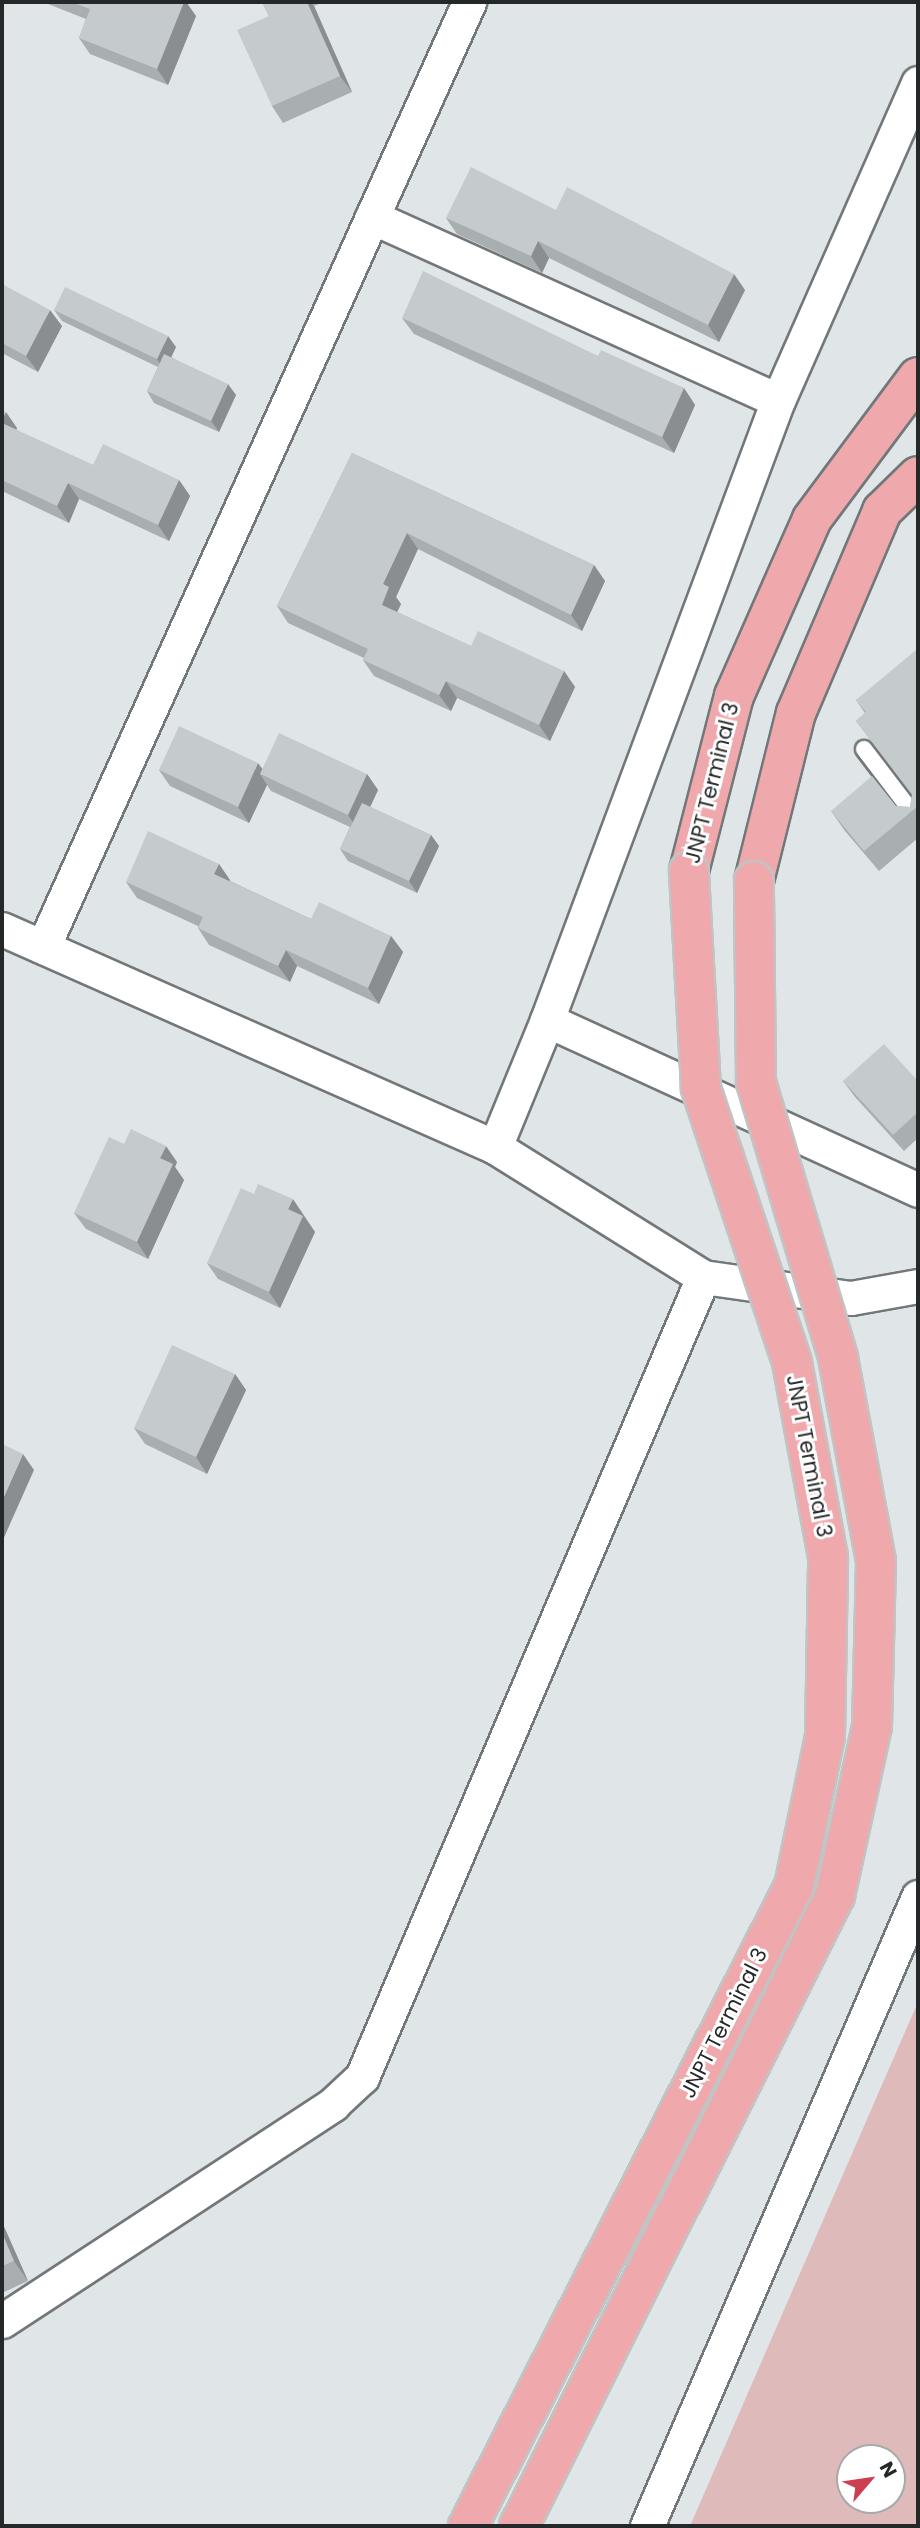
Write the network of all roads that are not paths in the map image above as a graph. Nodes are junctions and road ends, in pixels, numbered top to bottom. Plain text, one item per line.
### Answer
1 (469, 2) edge
2 (918, 83) edge
3 (372, 217) junction
4 (918, 377) edge
5 (778, 400) junction
6 (918, 476) edge
7 (864, 749) edge
8 (918, 820) edge
9 (2, 929) edge
10 (43, 947) junction
11 (547, 1020) junction
12 (495, 1147) junction
13 (918, 1190) edge
14 (703, 1277) junction
15 (918, 1286) edge
16 (918, 1897) edge
17 (2, 2321) edge
18 (468, 2526) edge
19 (519, 2526) edge
20 (648, 2526) edge

1 - 3 street
2 - 5 street
3 - 5 street
3 - 10 street
4 - 18 main road, JNPT Terminal 3, bridge
5 - 11 street
6 - 19 main road, JNPT Terminal 3, bridge
7 - 8 lane
9 - 10 street
10 - 12 street
11 - 12 street
11 - 13 street
12 - 14 street
14 - 15 street
14 - 17 street
16 - 20 street

